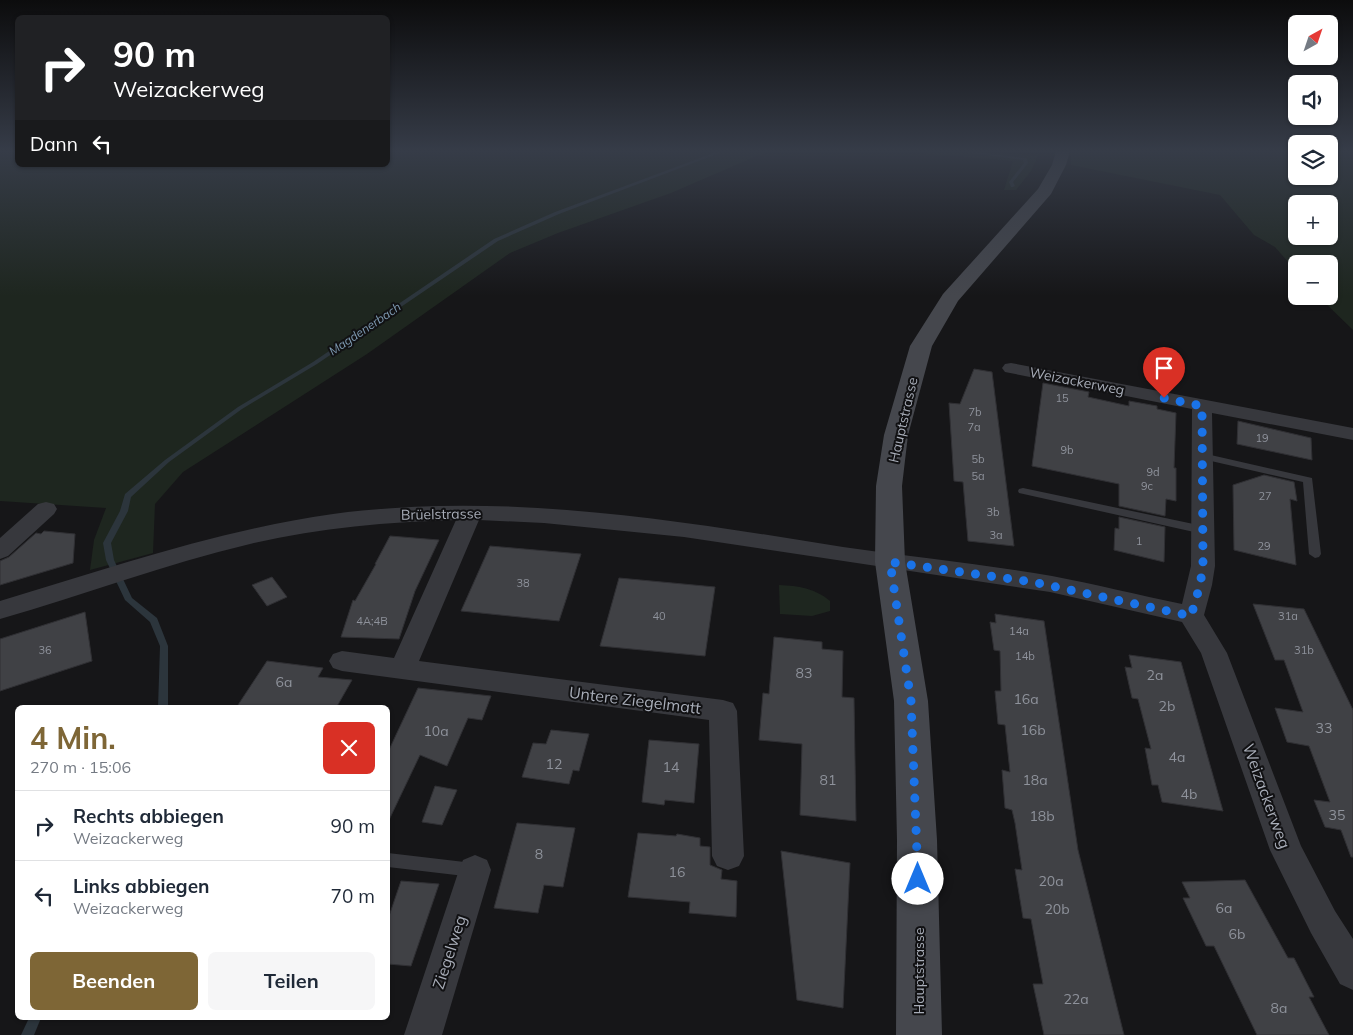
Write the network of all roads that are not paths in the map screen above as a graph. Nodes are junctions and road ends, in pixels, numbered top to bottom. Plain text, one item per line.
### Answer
1 (1038, 199) edge
2 (1011, 368) dead end
3 (1202, 406) junction
4 (1353, 434) edge
5 (1202, 456) junction
6 (1023, 491) dead end
7 (46, 509) dead end
8 (471, 513) junction
9 (1203, 530) junction
10 (0, 551) edge
11 (1316, 554) dead end
12 (890, 562) junction
13 (0, 610) edge
14 (1191, 616) junction
15 (342, 661) dead end
16 (402, 669) junction
17 (728, 856) dead end
18 (390, 860) edge
19 (475, 870) joint
20 (1353, 972) edge
21 (423, 1035) edge
22 (919, 1035) edge

1 - 12 main road, Hauptstrasse
2 - 3 street, Weizackerweg
3 - 4 street, Weizackerweg
3 - 5 street
5 - 9 street
5 - 11 lane
6 - 9 lane
7 - 10 street
8 - 12 street, Brüelstrasse
8 - 13 street, Brüelstrasse
8 - 16 street
9 - 14 street
12 - 14 street
12 - 22 main road, Hauptstrasse
14 - 20 street, Weizackerweg
15 - 16 street, Untere Ziegelmatt
16 - 17 street, Untere Ziegelmatt
18 - 19 lane
19 - 21 street, Ziegelweg

